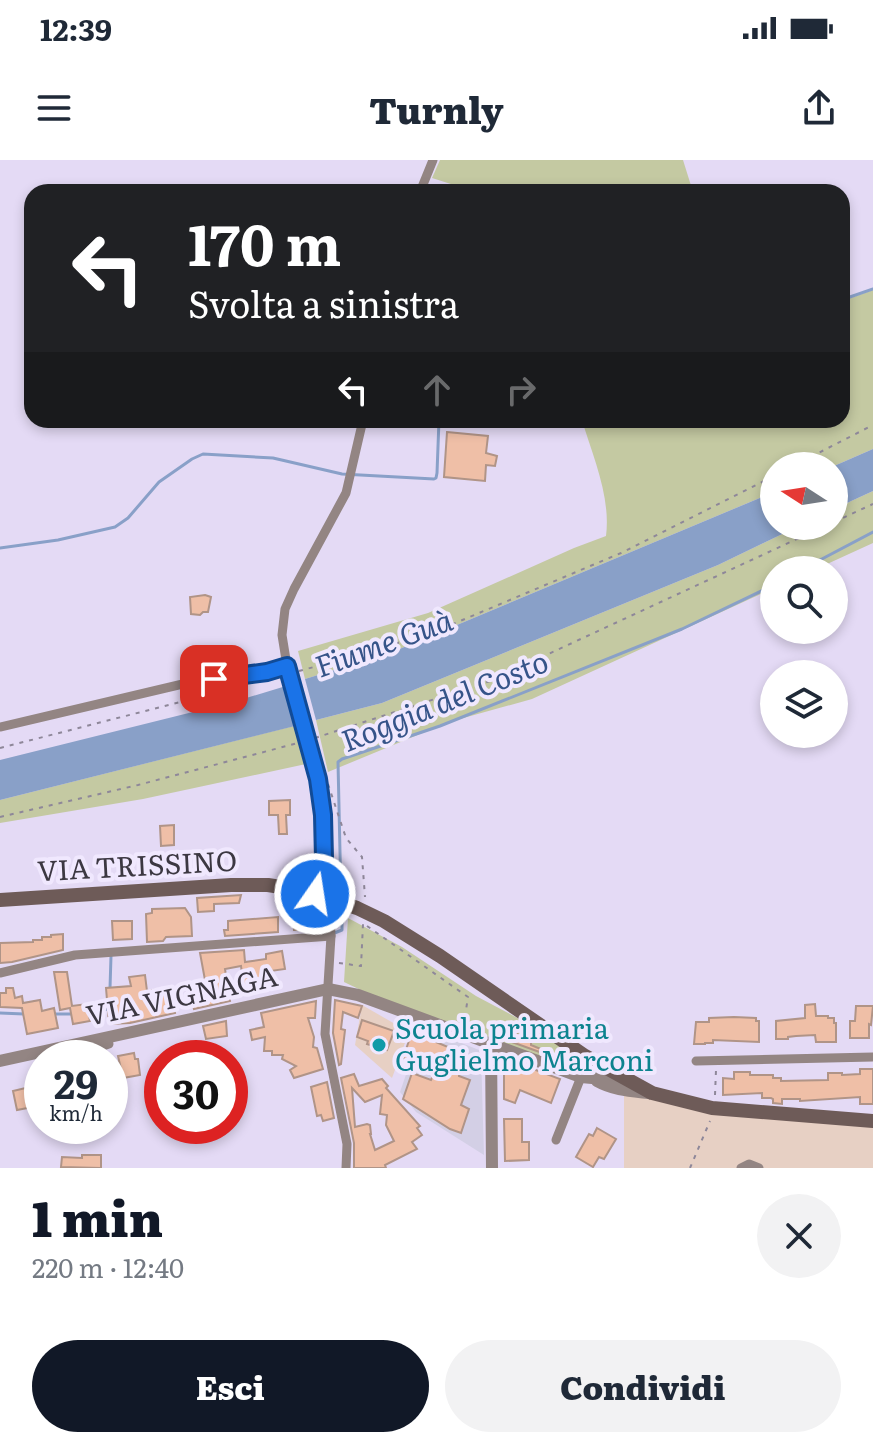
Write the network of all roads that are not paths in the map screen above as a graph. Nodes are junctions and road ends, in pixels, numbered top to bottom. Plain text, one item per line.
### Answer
1 (433, 160) edge
2 (423, 184) edge
3 (361, 428) edge
4 (288, 669) junction
5 (0, 727) edge
6 (315, 894) junction
7 (0, 900) edge
8 (330, 908) dead end
9 (331, 936) junction
10 (0, 973) edge
11 (328, 989) junction
12 (106, 1038) joint
13 (491, 1043) junction
14 (585, 1056) junction
15 (873, 1057) edge
16 (0, 1061) edge
17 (696, 1061) dead end
18 (581, 1076) junction
19 (630, 1082) junction
20 (652, 1093) junction
21 (873, 1121) edge
22 (556, 1140) dead end
23 (346, 1168) edge
24 (492, 1168) edge
25 (740, 1168) edge
26 (759, 1168) edge

1 - 2 street
3 - 4 street
4 - 5 street
4 - 6 street
6 - 7 main road, VIA TRISSINO
6 - 14 main road, VIA TRISSINO
8 - 9 street
9 - 10 street
9 - 11 street
11 - 12 street, VIA VIGNAGA
11 - 13 street
11 - 23 street
12 - 16 street, VIA VIGNAGA
13 - 18 street
13 - 24 street
14 - 18 street
14 - 19 main road, VIA TRISSINO
15 - 17 street
18 - 19 street
18 - 20 street
18 - 22 street
19 - 20 main road, VIA TRISSINO
20 - 21 main road, VIA TRISSINO
25 - 26 street

